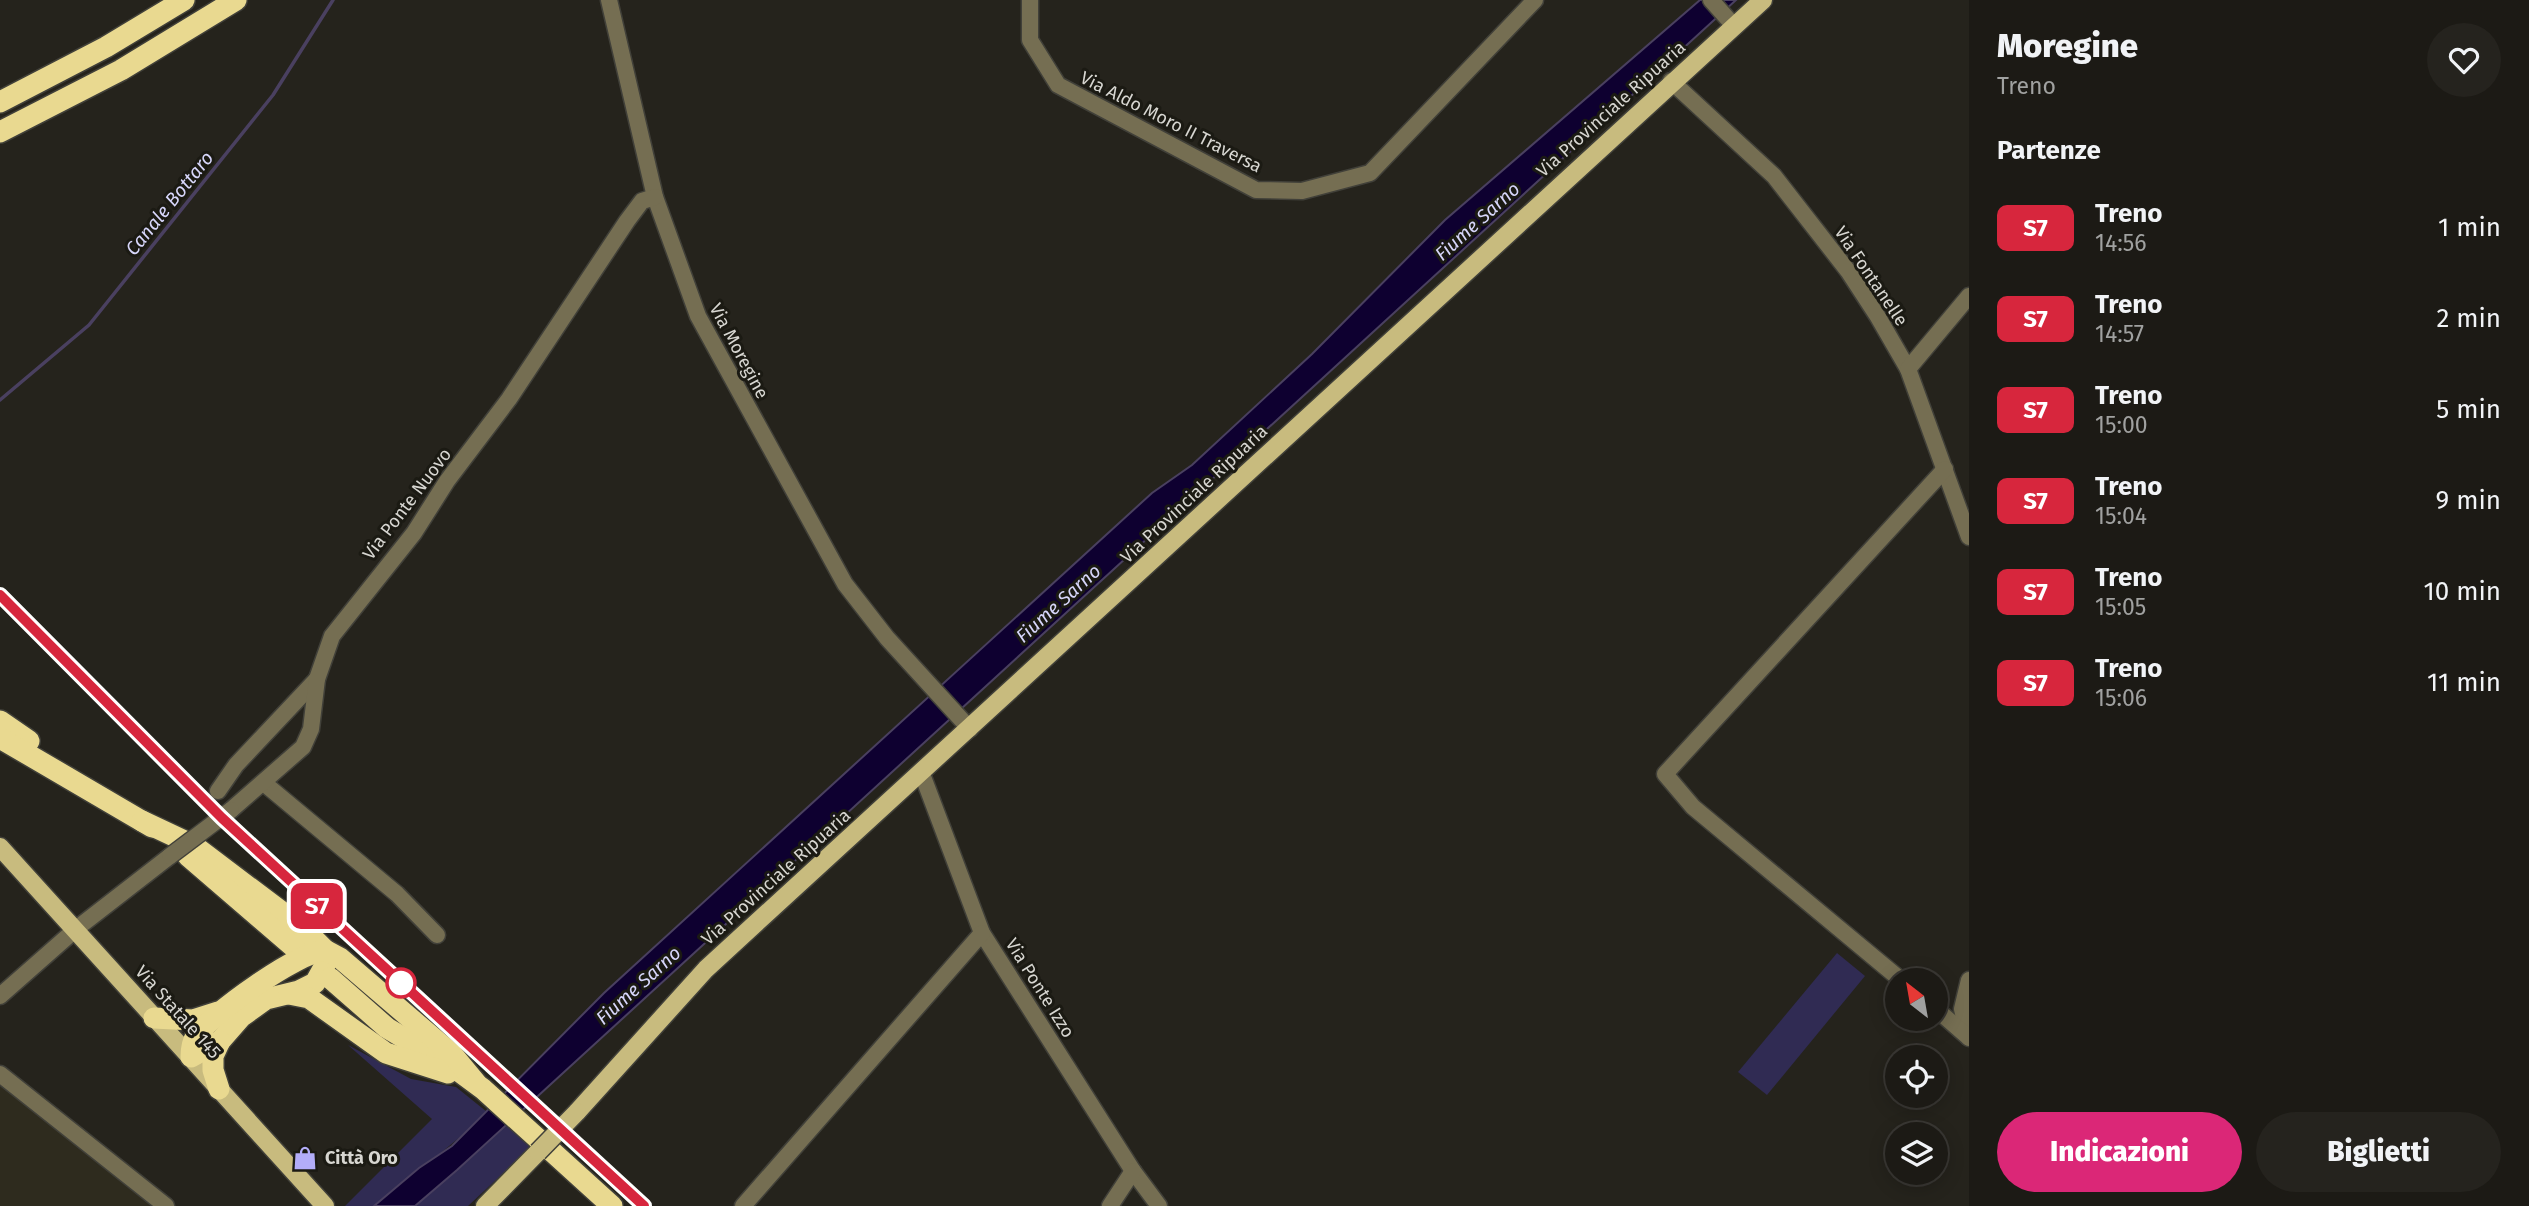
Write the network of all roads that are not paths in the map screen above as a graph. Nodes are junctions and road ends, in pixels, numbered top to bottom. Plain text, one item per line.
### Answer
1 (184, 0) edge
2 (236, 0) edge
3 (609, 0) edge
4 (1030, 0) edge
5 (1535, 0) edge
6 (1711, 0) edge
7 (1763, 0) edge
8 (1731, 22) junction
9 (1671, 81) junction
10 (0, 102) edge
11 (5, 130) edge
12 (655, 197) junction
13 (1969, 296) edge
14 (1908, 369) junction
15 (1945, 469) junction
16 (1969, 537) edge
17 (317, 679) junction
18 (0, 721) edge
19 (970, 729) junction
20 (0, 738) edge
21 (922, 774) junction
22 (265, 784) junction
23 (218, 791) dead end
24 (98, 793) junction
25 (142, 821) junction
26 (0, 847) edge
27 (76, 929) junction
28 (982, 933) junction
29 (437, 935) dead end
30 (296, 950) dead end
31 (325, 950) junction
32 (1887, 968) edge
33 (330, 978) dead end
34 (1969, 980) edge
35 (289, 994) junction
36 (0, 996) edge
37 (223, 1010) junction
38 (154, 1017) junction
39 (1948, 1020) edge
40 (1968, 1037) edge
41 (220, 1041) junction
42 (191, 1056) junction
43 (0, 1074) edge
44 (219, 1089) junction
45 (483, 1089) junction
46 (1133, 1171) junction
47 (323, 1203) edge
48 (166, 1206) edge
49 (485, 1206) edge
50 (612, 1206) edge
51 (743, 1206) edge
52 (1110, 1206) edge
53 (1159, 1206) edge

1 - 10 highway
2 - 11 highway
3 - 12 street, Via Moregine
4 - 5 street, Via Aldo Moro II Traversa
6 - 8 street
7 - 8 main road, Via Provinciale Ripuaria
8 - 9 main road, Via Provinciale Ripuaria
9 - 14 street, Via Fontanelle
9 - 19 main road, Via Provinciale Ripuaria
12 - 17 street, Via Ponte Nuovo
12 - 19 street, Via Moregine
13 - 14 street
14 - 15 street, Via Fontanelle
15 - 16 street, Via Fontanelle
15 - 32 street
17 - 22 street, Via Ponte Nuovo
17 - 23 street
18 - 24 highway
19 - 21 main road, Via Provinciale Ripuaria
20 - 24 highway
21 - 28 street, Via Ponte Izzo
21 - 49 main road, Via Provinciale Ripuaria, bridge
22 - 27 street, Via Ponte Nuovo, bridge
22 - 29 street
24 - 25 highway
25 - 30 highway
25 - 31 highway
26 - 27 main road, Via Statale 145
27 - 36 street, Via Ponte Nuovo
27 - 38 main road, Via Statale 145
28 - 46 street, Via Ponte Izzo
28 - 51 street
31 - 35 highway
31 - 37 highway
31 - 45 highway
33 - 45 highway
34 - 40 street
35 - 41 highway
35 - 45 highway
37 - 38 highway
37 - 42 highway
38 - 42 main road, Via Statale 145
39 - 40 street
41 - 42 highway
41 - 44 highway
42 - 44 main road, Via Statale 145
43 - 48 street
44 - 47 main road, Via Statale 145
45 - 50 highway
46 - 52 street
46 - 53 street, Via Ponte Izzo

